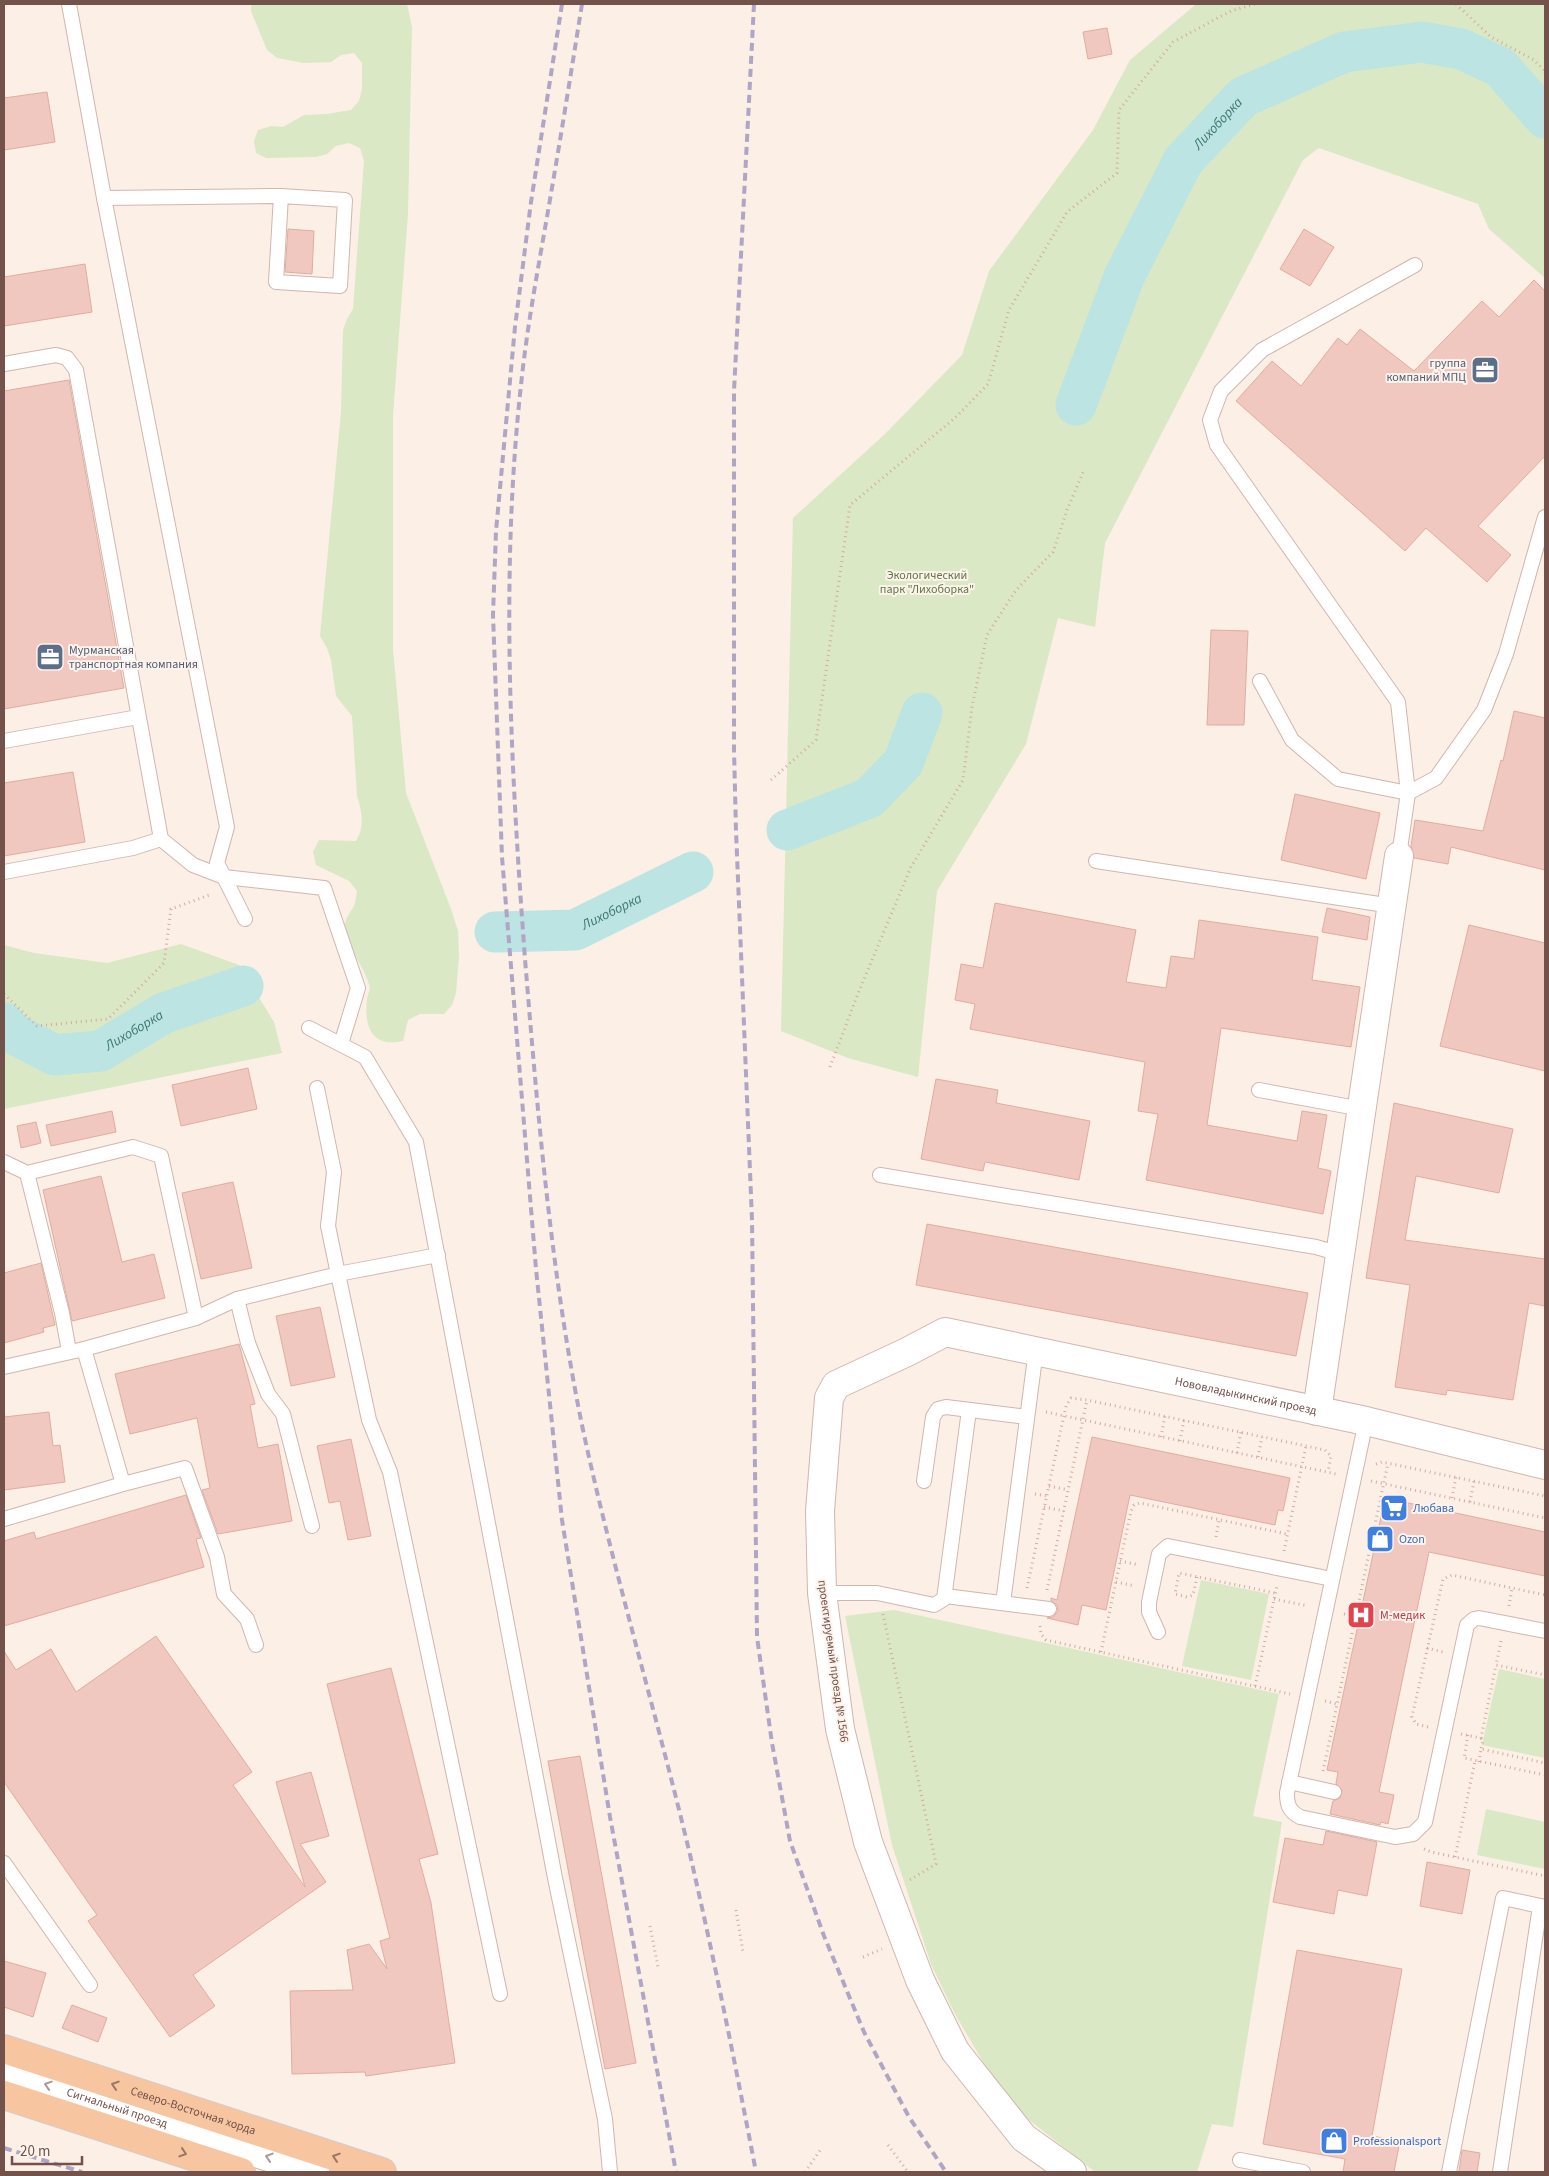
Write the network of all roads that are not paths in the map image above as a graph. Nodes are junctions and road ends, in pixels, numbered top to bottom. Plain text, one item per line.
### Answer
1 (69, 4) edge
2 (281, 196) junction
3 (104, 198) junction
4 (1415, 265) dead end
5 (4, 364) edge
6 (1545, 517) edge
7 (1260, 681) dead end
8 (138, 717) junction
9 (4, 741) edge
10 (1408, 793) junction
11 (161, 839) junction
12 (1399, 856) joint
13 (1096, 861) dead end
14 (4, 872) edge
15 (224, 877) junction
16 (1392, 906) junction
17 (245, 919) dead end
18 (309, 1028) dead end
19 (341, 1044) junction
20 (317, 1088) dead end
21 (1259, 1090) dead end
22 (1362, 1109) junction
23 (4, 1162) edge
24 (28, 1173) junction
25 (880, 1175) dead end
26 (438, 1254) junction
27 (1340, 1254) junction
28 (338, 1274) junction
29 (237, 1299) junction
30 (196, 1318) junction
31 (945, 1332) joint
32 (84, 1349) junction
33 (1036, 1350) junction
34 (69, 1351) junction
35 (4, 1367) edge
36 (969, 1410) junction
37 (1317, 1411) junction
38 (1028, 1413) junction
39 (1366, 1421) junction
40 (1545, 1465) edge
41 (924, 1481) dead end
42 (123, 1484) junction
43 (4, 1519) edge
44 (312, 1526) dead end
45 (1332, 1579) junction
46 (822, 1593) junction
47 (945, 1596) junction
48 (1002, 1603) junction
49 (1046, 1609) road end
50 (1545, 1631) edge
51 (1158, 1632) dead end
52 (256, 1645) dead end
53 (1290, 1782) junction
54 (1334, 1792) dead end
55 (4, 1863) edge
56 (1542, 1907) edge
57 (90, 1985) dead end
58 (500, 1994) dead end
59 (4, 2049) edge
60 (4, 2071) edge
61 (4, 2095) edge
62 (1240, 2160) dead end
63 (241, 2172) edge
64 (315, 2172) edge
65 (382, 2172) edge
66 (610, 2172) edge
67 (1072, 2172) edge
68 (1303, 2172) edge
69 (1449, 2172) edge
70 (1500, 2172) edge

1 - 3 lane
2 - 2 lane
2 - 3 lane
3 - 15 lane
4 - 10 lane
5 - 8 lane
6 - 10 lane
7 - 10 lane
8 - 9 lane
8 - 11 lane
10 - 12 lane
11 - 14 lane
11 - 15 lane
12 - 16 street
13 - 16 lane
15 - 17 lane
15 - 19 lane
16 - 22 street
18 - 19 lane
19 - 26 lane
20 - 28 lane
21 - 22 lane
22 - 27 street
23 - 24 lane
24 - 30 lane
24 - 34 lane
25 - 27 lane
26 - 28 lane
26 - 66 lane
27 - 37 street
28 - 29 lane
28 - 58 lane
29 - 30 lane
29 - 44 lane
30 - 32 lane
31 - 33 street, Нововладыкинский проезд
31 - 46 street, проектируемый проезд № 1566
32 - 34 lane
32 - 42 lane
33 - 37 street, Нововладыкинский проезд
33 - 38 lane
34 - 35 lane
36 - 38 lane
36 - 41 lane
36 - 47 lane
37 - 39 street, Нововладыкинский проезд
38 - 48 lane
39 - 40 street, Нововладыкинский проезд
39 - 45 lane
42 - 43 lane
42 - 52 lane
45 - 51 lane
45 - 53 lane
46 - 47 lane
46 - 67 street, проектируемый проезд № 1566
47 - 48 lane
48 - 49 lane
50 - 53 lane
53 - 54 lane
55 - 57 lane
56 - 69 lane
56 - 70 lane
65 -> 59 main road, Северо-Восточная хорда
64 -> 60 street, Сигнальный проезд
61 -> 63 main road
62 - 68 lane

